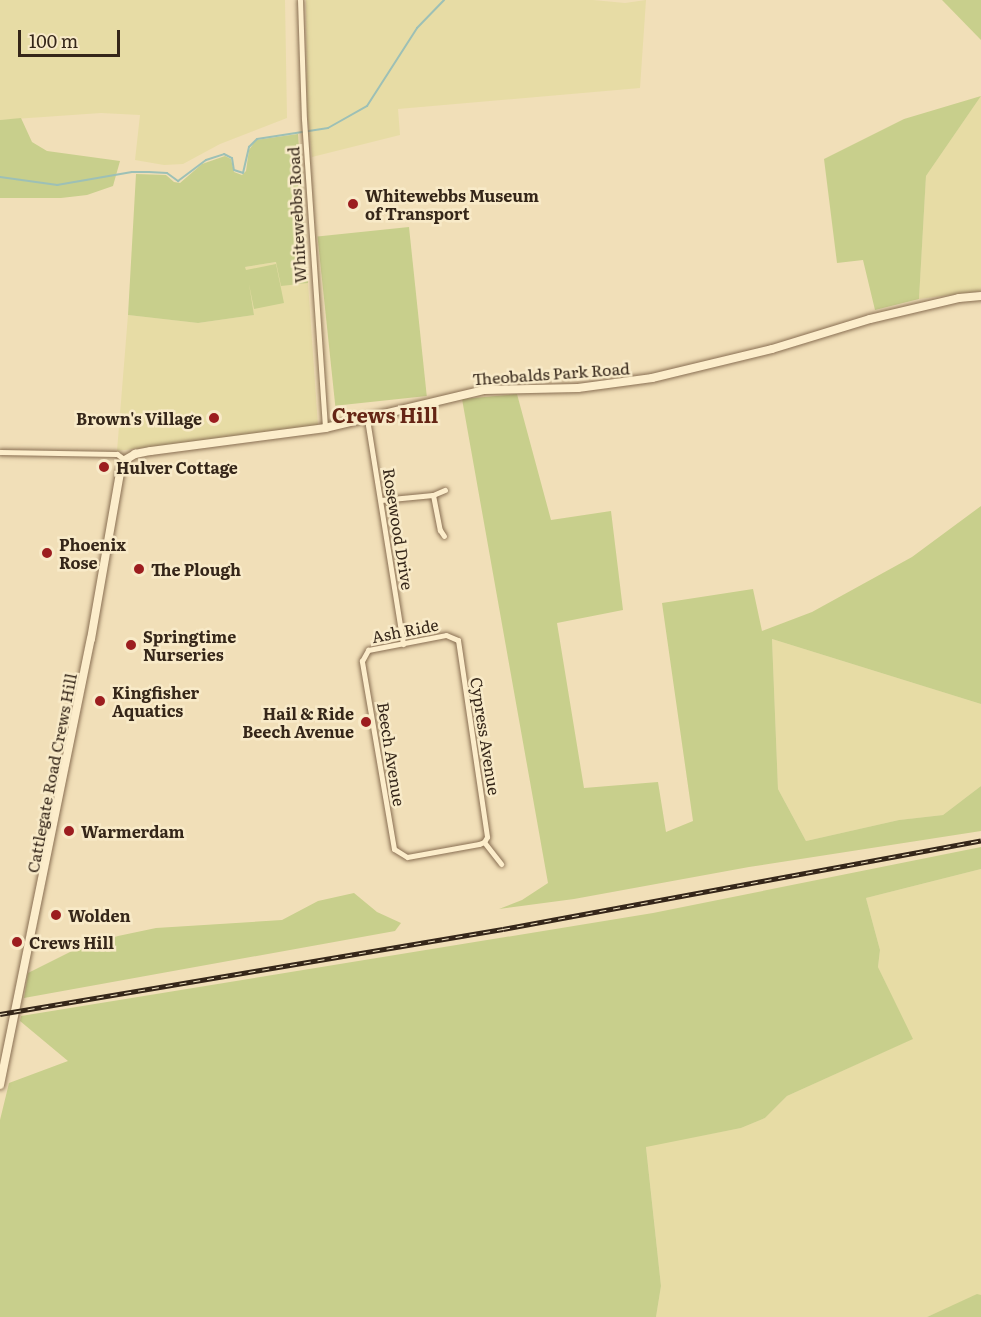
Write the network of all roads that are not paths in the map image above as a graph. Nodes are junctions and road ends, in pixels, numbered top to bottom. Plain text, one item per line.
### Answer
1 (300, 0) edge
2 (981, 296) edge
3 (367, 419) junction
4 (325, 428) junction
5 (0, 452) edge
6 (123, 462) junction
7 (445, 490) dead end
8 (433, 495) junction
9 (381, 500) junction
10 (444, 536) dead end
11 (452, 636) joint
12 (403, 644) junction
13 (364, 654) joint
14 (484, 843) junction
15 (501, 864) dead end
16 (0, 1085) edge

1 - 4 street, Whitewebbs Road
2 - 3 street, Theobalds Park Road
3 - 4 street, Theobalds Park Road
3 - 9 street, Rosewood Drive
4 - 6 street, Theobalds Park Road
5 - 6 street
6 - 16 street, Cattlegate Road Crews Hill
7 - 8 street
8 - 9 street
8 - 10 street
9 - 12 street, Rosewood Drive
11 - 12 street, Ash Ride
11 - 14 street, Cypress Avenue
12 - 13 street, Ash Ride
13 - 14 street, Beech Avenue
14 - 15 street

